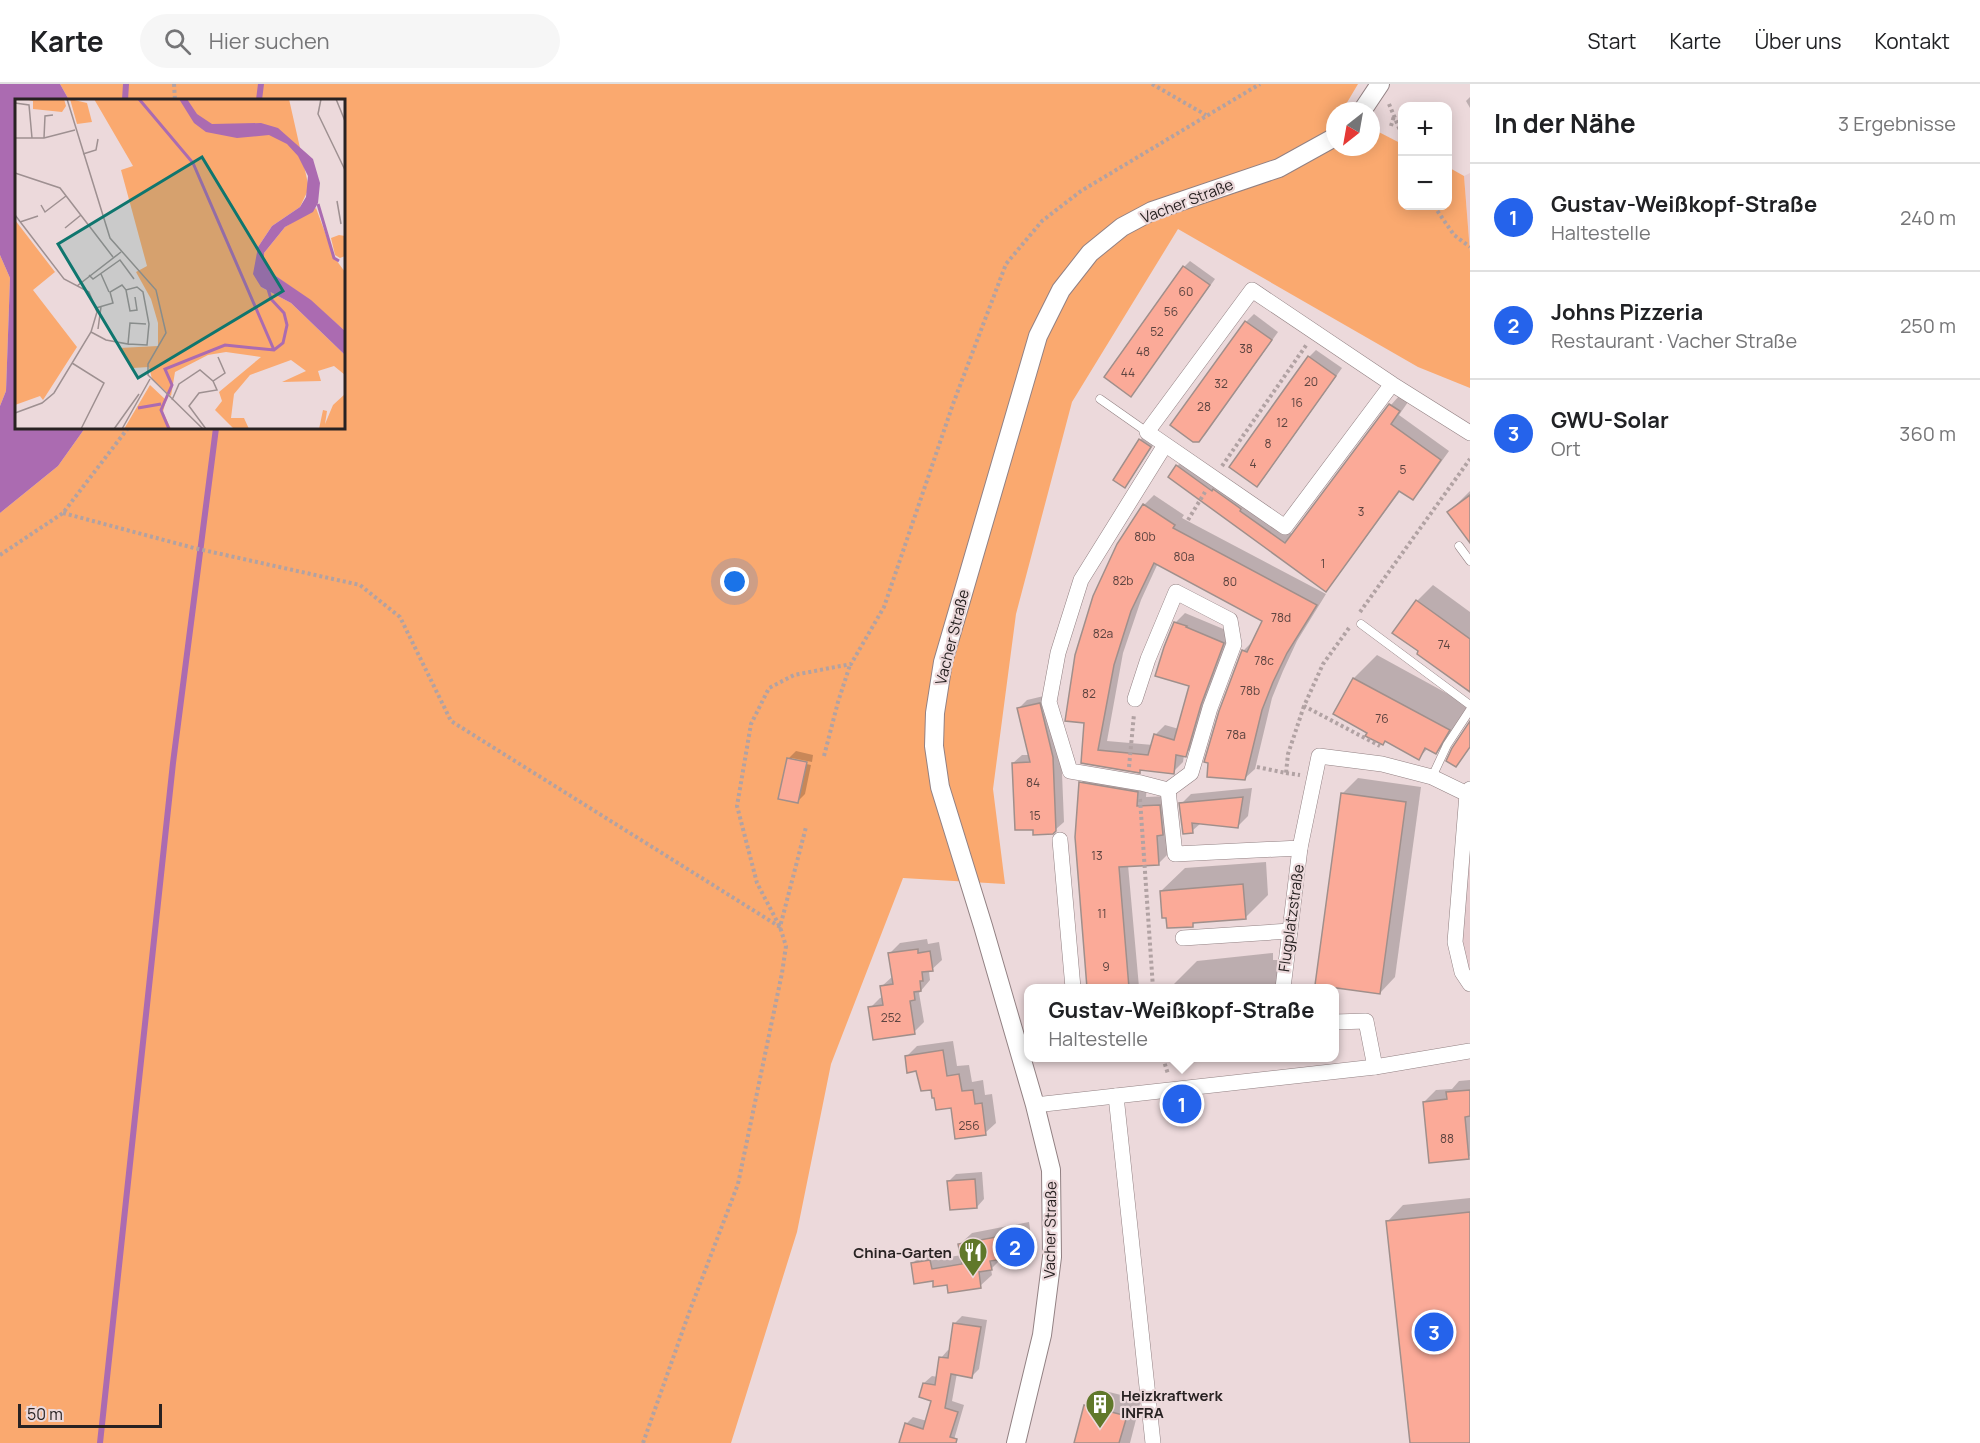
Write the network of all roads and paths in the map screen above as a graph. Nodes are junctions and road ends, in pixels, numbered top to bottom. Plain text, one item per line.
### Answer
1 (1152, 84) edge
2 (1260, 84) edge
3 (1382, 89) edge
4 (1370, 102) edge
5 (1206, 115) junction
6 (1394, 116) junction
7 (1391, 126) dead end
8 (1398, 126) edge
9 (1326, 142) edge
10 (1437, 210) edge
11 (1470, 246) edge
12 (1316, 333) junction
13 (1392, 384) junction
14 (1100, 399) dead end
15 (127, 429) edge
16 (1147, 432) junction
17 (1470, 433) edge
18 (1165, 445) junction
19 (1213, 479) junction
20 (63, 513) junction
21 (1188, 520) dead end
22 (1459, 546) dead end
23 (0, 555) edge
24 (1470, 561) edge
25 (1361, 624) dead end
26 (850, 664) junction
27 (1136, 699) joint
28 (1470, 705) edge
29 (1304, 706) dead end
30 (1470, 710) edge
31 (824, 756) dead end
32 (1257, 767) dead end
33 (1432, 777) junction
34 (1141, 783) junction
35 (1168, 790) junction
36 (1469, 792) edge
37 (806, 827) dead end
38 (1060, 840) dead end
39 (1300, 848) junction
40 (780, 927) junction
41 (1290, 931) junction
42 (1183, 938) dead end
43 (1073, 984) edge
44 (1153, 984) edge
45 (1283, 984) edge
46 (1470, 984) edge
47 (1339, 1022) edge
48 (1470, 1051) edge
49 (1375, 1067) junction
50 (1116, 1096) junction
51 (1035, 1105) junction
52 (643, 1443) edge
53 (1016, 1443) edge
54 (1153, 1443) edge

1 - 5 path
2 - 5 path
3 - 4 street
3 - 6 path
5 - 26 path
6 - 7 path
6 - 8 path
9 - 51 street, Vacher Straße
10 - 11 path
12 - 13 street
12 - 16 street
12 - 19 path
13 - 17 street
13 - 19 street
14 - 16 lane
15 - 20 path
16 - 18 street
18 - 19 street
18 - 34 street
19 - 21 path
20 - 23 path
20 - 40 path
22 - 24 lane
25 - 28 lane
26 - 31 path
26 - 40 path
27 - 34 path
27 - 35 street
29 - 32 path
30 - 33 lane
33 - 36 street
33 - 39 street, Flugplatzstraße
34 - 35 street
34 - 44 path
35 - 39 street
36 - 46 street
37 - 40 path
38 - 43 street
39 - 41 street, Flugplatzstraße
40 - 52 path
41 - 42 street
41 - 45 street, Flugplatzstraße
47 - 49 street
48 - 49 street
49 - 50 street
50 - 51 street
50 - 54 street
51 - 53 street, Vacher Straße

